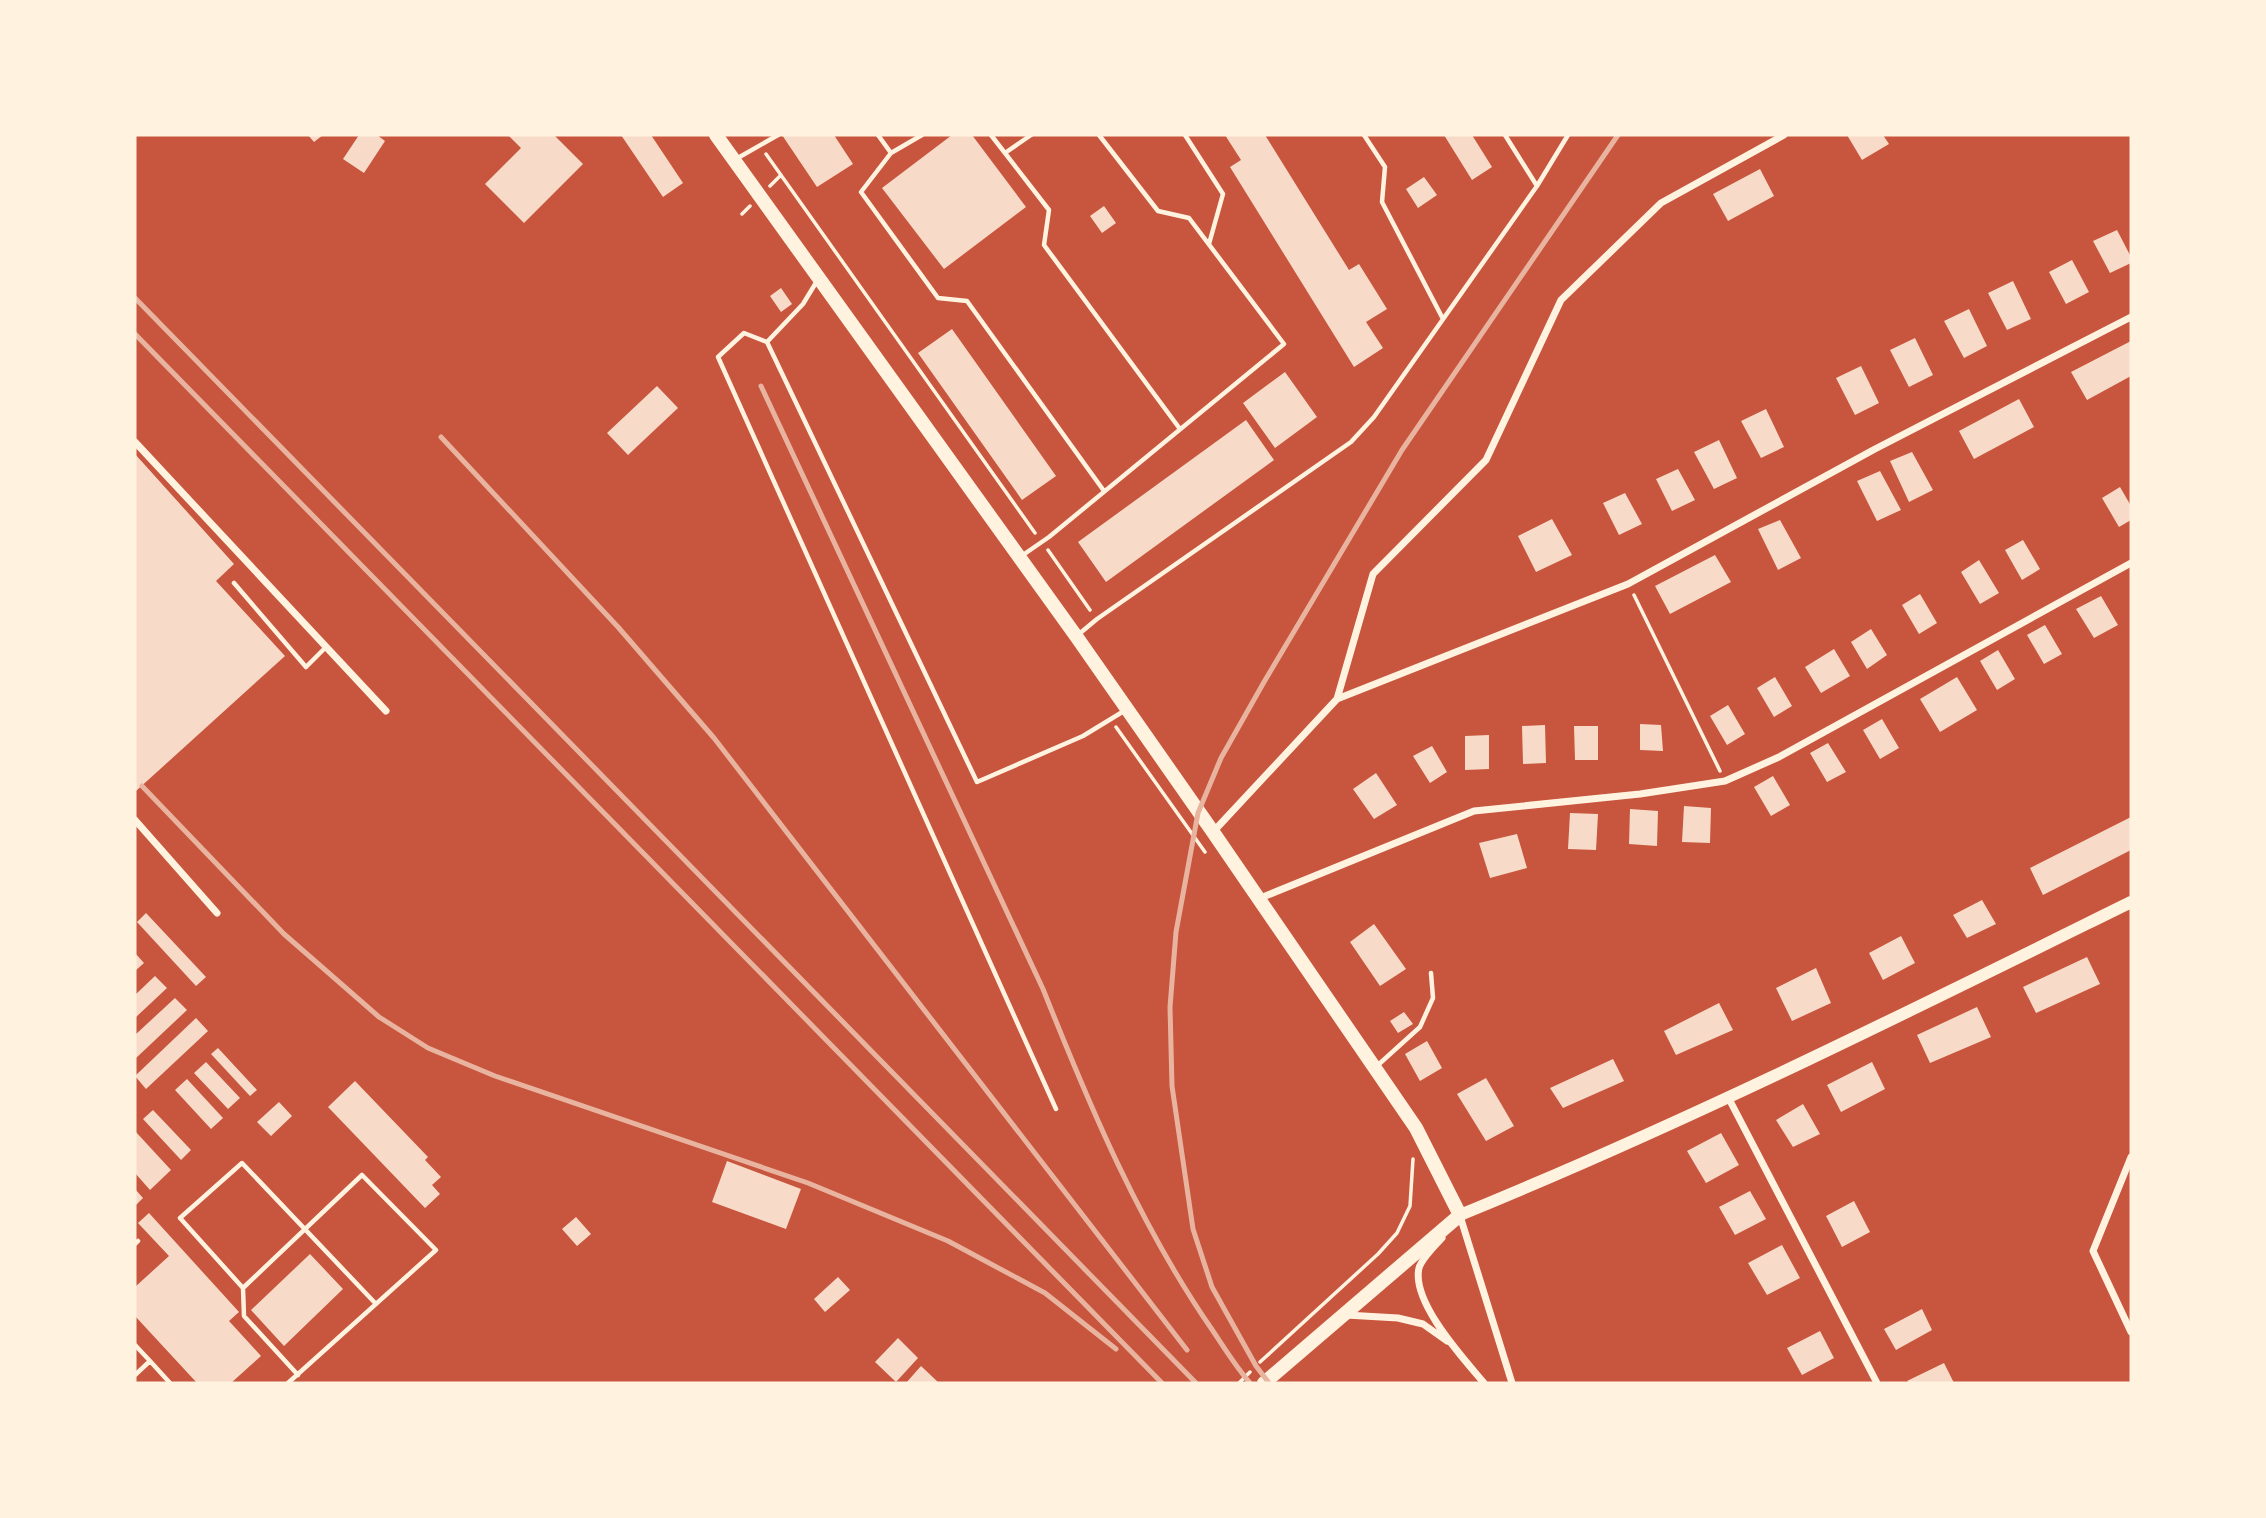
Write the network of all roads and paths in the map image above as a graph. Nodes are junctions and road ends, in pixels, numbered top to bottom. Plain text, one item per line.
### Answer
1 (716, 135) edge
2 (778, 135) edge
3 (878, 135) edge
4 (922, 135) edge
5 (990, 135) edge
6 (1031, 135) edge
7 (1099, 135) edge
8 (1185, 135) edge
9 (1364, 135) edge
10 (1505, 135) edge
11 (1568, 135) edge
12 (1784, 135) edge
13 (760, 145) junction
14 (891, 153) junction
15 (1005, 153) junction
16 (734, 160) junction
17 (1537, 186) junction
18 (1209, 244) junction
19 (819, 277) junction
20 (2131, 317) edge
21 (1443, 320) junction
22 (767, 342) junction
23 (1180, 429) junction
24 (135, 442) edge
25 (1104, 491) junction
26 (1042, 542) junction
27 (1020, 557) junction
28 (2131, 563) edge
29 (234, 583) dead end
30 (1628, 584) junction
31 (1097, 619) junction
32 (1076, 636) junction
33 (327, 646) junction
34 (1337, 699) junction
35 (1128, 709) junction
36 (386, 710) dead end
37 (1111, 720) dead end
38 (1725, 781) junction
39 (135, 820) edge
40 (1213, 832) junction
41 (1210, 859) dead end
42 (1258, 899) junction
43 (2131, 902) edge
44 (217, 912) dead end
45 (1431, 973) dead end
46 (1375, 1068) junction
47 (1728, 1097) junction
48 (1056, 1109) dead end
49 (1413, 1156) dead end
50 (2131, 1157) edge
51 (1460, 1215) junction
52 (304, 1230) junction
53 (243, 1288) junction
54 (376, 1304) junction
55 (1342, 1314) junction
56 (2131, 1332) edge
57 (135, 1345) edge
58 (1453, 1345) junction
59 (150, 1361) junction
60 (135, 1375) edge
61 (298, 1375) junction
62 (170, 1383) edge
63 (288, 1383) edge
64 (1239, 1383) edge
65 (1264, 1383) edge
66 (1485, 1383) edge
67 (1512, 1383) edge
68 (1877, 1383) edge

1 - 16 main road
2 - 13 lane
3 - 14 lane
4 - 14 lane
5 - 15 lane
6 - 15 lane
7 - 18 lane
8 - 18 lane
9 - 21 lane
10 - 17 lane
11 - 17 lane
12 - 34 street
13 - 16 lane
13 - 26 path
14 - 25 lane
15 - 23 lane
16 - 19 main road
17 - 21 lane
18 - 23 lane
19 - 22 lane
19 - 27 main road
20 - 30 street
21 - 31 lane
22 - 35 lane
22 - 48 lane
23 - 25 lane
24 - 33 street
25 - 26 lane
26 - 27 lane
26 - 31 path
27 - 32 main road
28 - 38 street
29 - 33 lane
30 - 34 street
30 - 38 path
31 - 32 lane
32 - 35 main road
33 - 36 street
34 - 40 street
35 - 40 main road
37 - 41 path
38 - 42 street
39 - 44 street
40 - 42 main road
42 - 46 main road
43 - 47 street
45 - 46 lane
46 - 51 main road
47 - 51 street
47 - 68 street
49 - 64 path
50 - 56 street
51 - 55 main road
51 - 58 street
51 - 67 street
52 - 53 lane
52 - 53 lane
52 - 54 lane
52 - 54 lane
53 - 61 lane
54 - 61 lane
55 - 58 street
55 - 65 main road
57 - 59 lane
58 - 66 street
59 - 60 lane
59 - 62 lane
61 - 63 lane

